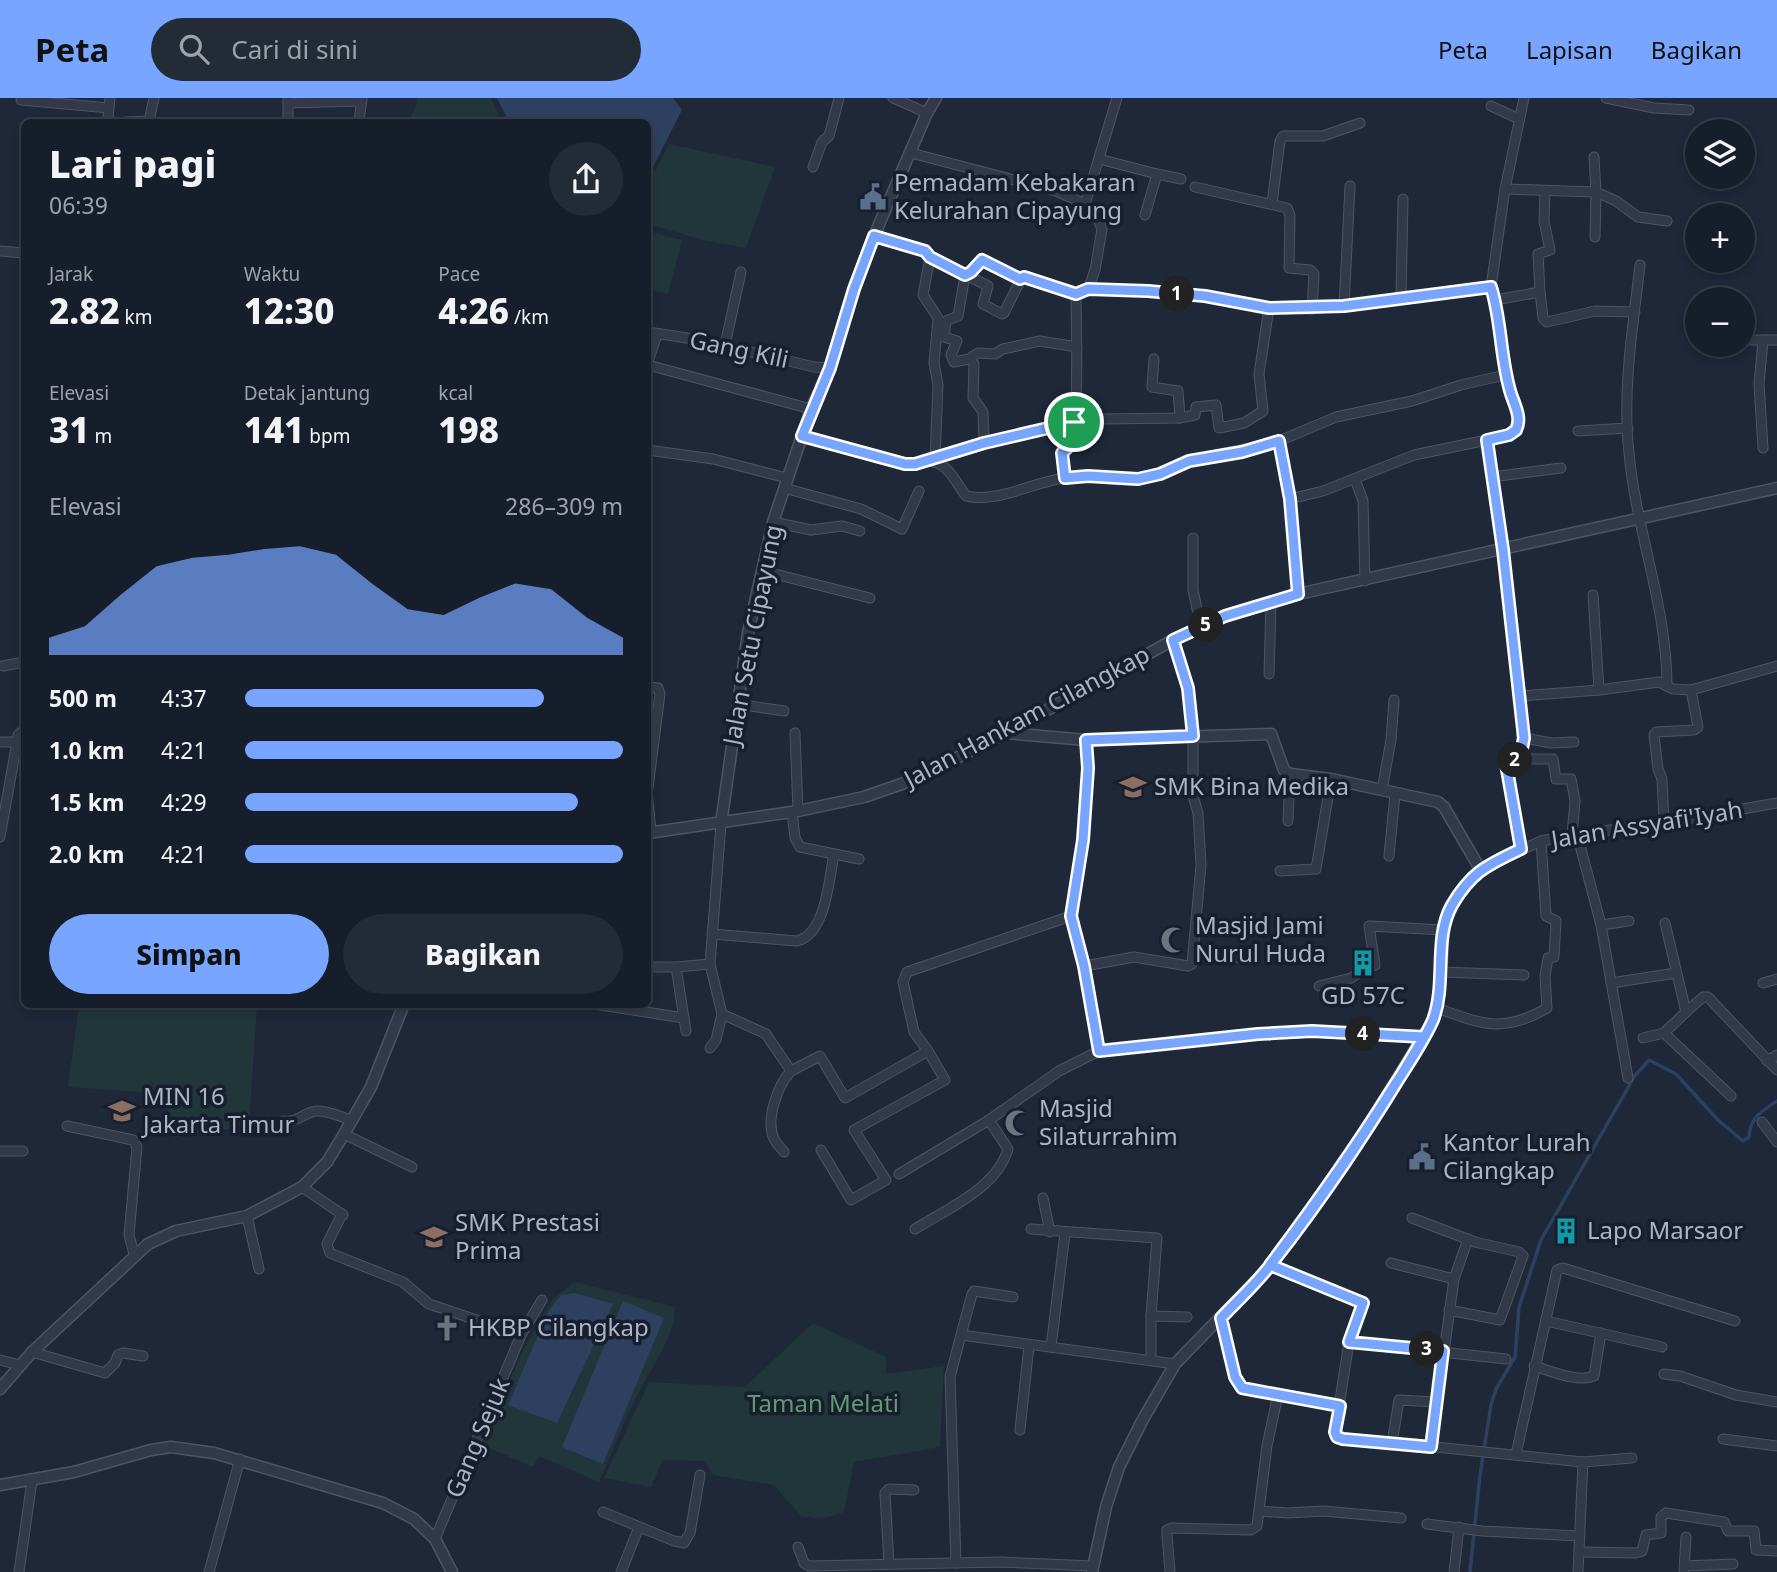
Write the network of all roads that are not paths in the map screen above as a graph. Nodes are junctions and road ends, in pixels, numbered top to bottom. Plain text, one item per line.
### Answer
1 (154, 98) edge
2 (839, 98) edge
3 (892, 98) edge
4 (936, 98) edge
5 (1117, 98) edge
6 (1524, 98) edge
7 (1606, 98) edge
8 (362, 99) edge
9 (21, 100) dead end
10 (288, 100) edge
11 (1633, 101) edge
12 (109, 103) edge
13 (1491, 106) dead end
14 (1689, 110) dead end
15 (928, 113) junction
16 (149, 119) edge
17 (288, 119) edge
18 (359, 119) edge
19 (1519, 119) junction
20 (1360, 123) dead end
21 (911, 153) junction
22 (1594, 157) dead end
23 (1099, 159) junction
24 (813, 167) dead end
25 (1157, 174) junction
26 (1181, 179) dead end
27 (1350, 186) dead end
28 (1195, 187) dead end
29 (1505, 190) junction
30 (1545, 191) junction
31 (1596, 192) junction
32 (1403, 199) dead end
33 (1272, 203) junction
34 (1085, 204) junction
35 (1145, 215) dead end
36 (1667, 221) dead end
37 (874, 236) junction
38 (1595, 237) dead end
39 (0, 251) edge
40 (21, 253) edge
41 (930, 257) junction
42 (1640, 265) dead end
43 (741, 272) dead end
44 (965, 275) junction
45 (1020, 279) junction
46 (1491, 287) junction
47 (1088, 289) junction
48 (1540, 292) junction
49 (1076, 294) junction
50 (1401, 298) junction
51 (1495, 300) junction
52 (1344, 306) junction
53 (1269, 308) junction
54 (1312, 309) junction
55 (1635, 312) junction
56 (652, 333) edge
57 (1777, 340) edge
58 (1755, 341) edge
59 (1763, 341) junction
60 (725, 345) junction
61 (1077, 346) junction
62 (1154, 359) dead end
63 (974, 364) dead end
64 (651, 365) edge
65 (830, 368) junction
66 (1505, 375) junction
67 (811, 410) junction
68 (1180, 418) junction
69 (1074, 422) junction
70 (1628, 428) junction
71 (1578, 431) dead end
72 (802, 436) junction
73 (1487, 440) junction
74 (1279, 441) junction
75 (984, 443) junction
76 (1763, 448) dead end
77 (651, 450) edge
78 (933, 460) junction
79 (1561, 468) dead end
80 (1492, 477) junction
81 (1065, 478) junction
82 (1354, 479) junction
83 (785, 483) junction
84 (1777, 488) edge
85 (919, 491) dead end
86 (1290, 499) junction
87 (1638, 517) junction
88 (773, 522) junction
89 (860, 531) dead end
90 (1193, 538) dead end
91 (1503, 550) junction
92 (763, 570) junction
93 (1365, 581) junction
94 (1298, 594) junction
95 (1593, 595) dead end
96 (870, 598) dead end
97 (1271, 602) junction
98 (1201, 627) junction
99 (1173, 640) junction
100 (21, 663) edge
101 (3, 666) dead end
102 (1777, 666) edge
103 (1269, 674) dead end
104 (1667, 685) junction
105 (651, 687) edge
106 (1599, 690) junction
107 (1691, 690) junction
108 (1520, 696) junction
109 (1394, 700) dead end
110 (737, 705) junction
111 (784, 712) dead end
112 (21, 732) edge
113 (795, 733) dead end
114 (1006, 733) junction
115 (1193, 736) junction
116 (1524, 738) junction
117 (1086, 740) junction
118 (0, 742) edge
119 (17, 742) junction
120 (1574, 743) dead end
121 (1520, 759) junction
122 (651, 764) edge
123 (1290, 774) junction
124 (1331, 779) junction
125 (1382, 790) junction
126 (1395, 794) junction
127 (1777, 803) edge
128 (795, 812) junction
129 (1288, 821) dead end
130 (1664, 823) junction
131 (721, 824) junction
132 (651, 832) edge
133 (1574, 834) junction
134 (0, 837) edge
135 (1541, 841) junction
136 (1521, 849) junction
137 (834, 854) junction
138 (1389, 856) dead end
139 (859, 859) dead end
140 (1480, 869) junction
141 (1280, 871) dead end
142 (1071, 916) junction
143 (1629, 922) dead end
144 (1665, 923) dead end
145 (1601, 925) junction
146 (1443, 930) junction
147 (712, 934) junction
148 (1251, 954) dead end
149 (1193, 955) junction
150 (710, 964) junction
151 (1084, 966) junction
152 (651, 967) edge
153 (676, 967) junction
154 (1441, 972) junction
155 (1676, 973) junction
156 (1524, 975) dead end
157 (1777, 979) edge
158 (1611, 983) junction
159 (1763, 983) dead end
160 (1319, 986) dead end
161 (402, 1008) edge
162 (620, 1008) edge
163 (1437, 1009) junction
164 (1686, 1012) junction
165 (722, 1014) junction
166 (684, 1018) junction
167 (686, 1031) dead end
168 (1664, 1033) junction
169 (1424, 1037) junction
170 (1643, 1038) dead end
171 (710, 1048) dead end
172 (1099, 1051) junction
173 (928, 1052) junction
174 (1777, 1055) edge
175 (1768, 1061) junction
176 (791, 1070) junction
177 (1777, 1070) edge
178 (1628, 1078) dead end
179 (1731, 1096) dead end
180 (352, 1120) junction
181 (283, 1121) dead end
182 (989, 1121) junction
183 (1762, 1122) dead end
184 (67, 1126) dead end
185 (344, 1134) junction
186 (1777, 1142) edge
187 (821, 1150) dead end
188 (0, 1151) edge
189 (23, 1151) dead end
190 (785, 1152) dead end
191 (412, 1167) dead end
192 (899, 1174) dead end
193 (302, 1186) junction
194 (1043, 1198) dead end
195 (247, 1216) junction
196 (1412, 1218) dead end
197 (915, 1229) dead end
198 (1031, 1229) dead end
199 (1050, 1232) junction
200 (1065, 1233) junction
201 (1468, 1239) junction
202 (134, 1254) junction
203 (1391, 1264) dead end
204 (1270, 1265) junction
205 (258, 1269) dead end
206 (1454, 1279) junction
207 (1013, 1297) dead end
208 (542, 1300) dead end
209 (1449, 1310) junction
210 (1151, 1316) junction
211 (1187, 1317) dead end
212 (1221, 1318) junction
213 (1546, 1321) junction
214 (1735, 1321) dead end
215 (1601, 1333) junction
216 (522, 1335) junction
217 (961, 1335) junction
218 (1349, 1342) junction
219 (1028, 1346) junction
220 (1051, 1347) junction
221 (1662, 1347) dead end
222 (1443, 1351) junction
223 (32, 1352) junction
224 (143, 1356) dead end
225 (1506, 1359) dead end
226 (0, 1360) edge
227 (1151, 1360) junction
228 (1175, 1364) junction
229 (20, 1366) junction
230 (1534, 1366) junction
231 (1664, 1374) dead end
232 (0, 1388) edge
233 (1278, 1394) junction
234 (1436, 1402) junction
235 (1777, 1402) edge
236 (1340, 1406) junction
237 (1020, 1430) dead end
238 (1723, 1439) dead end
239 (1392, 1443) junction
240 (1777, 1446) edge
241 (1431, 1447) junction
242 (1516, 1454) junction
243 (1632, 1458) dead end
244 (240, 1459) junction
245 (1583, 1462) junction
246 (699, 1475) dead end
247 (32, 1481) junction
248 (0, 1486) edge
249 (914, 1490) dead end
250 (603, 1511) dead end
251 (1259, 1511) junction
252 (1401, 1518) dead end
253 (1427, 1524) dead end
254 (639, 1527) junction
255 (1459, 1527) junction
256 (1580, 1536) junction
257 (1686, 1537) dead end
258 (435, 1539) junction
259 (798, 1547) dead end
260 (1777, 1551) edge
261 (1580, 1552) junction
262 (1001, 1562) junction
263 (956, 1563) junction
264 (889, 1564) junction
265 (1733, 1564) dead end
266 (855, 1568) edge
267 (1093, 1569) edge
268 (1684, 1569) edge
269 (19, 1572) edge
270 (209, 1572) edge
271 (452, 1572) edge
272 (621, 1572) edge
273 (1001, 1572) edge
274 (1170, 1572) edge
275 (1454, 1572) edge
276 (1578, 1572) edge

1 - 16 street
2 - 24 street
3 - 15 street
4 - 15 street, Jalan Setu Cipayung
5 - 23 street
6 - 19 street
7 - 11 street
8 - 10 street
8 - 18 street
9 - 12 street
10 - 17 street
11 - 14 street
13 - 19 street
15 - 21 street, Jalan Setu Cipayung
19 - 29 street
20 - 33 street
21 - 34 street
21 - 37 street, Jalan Setu Cipayung
22 - 31 street
23 - 25 street
23 - 34 street
25 - 26 street
25 - 35 street
27 - 52 street
28 - 33 street
29 - 30 street
29 - 46 street
30 - 31 street
30 - 48 street
31 - 36 street
31 - 38 street
32 - 50 street
33 - 54 street
34 - 47 street
37 - 41 street
37 - 65 street, Jalan Setu Cipayung
39 - 40 street
41 - 44 street
41 - 78 street
42 - 55 street
43 - 60 street
44 - 45 street
44 - 45 street
44 - 61 street
45 - 49 street
46 - 50 street
46 - 51 street
47 - 49 street
47 - 53 street
48 - 51 street
48 - 55 street
49 - 61 street
50 - 52 street
51 - 66 street
52 - 54 street
53 - 54 street
53 - 68 street
55 - 70 street
56 - 60 street, Gang Kili
57 - 59 street
58 - 59 street
59 - 76 street
60 - 65 street, Gang Kili
61 - 69 street
62 - 68 street
63 - 75 street
64 - 67 street
65 - 67 street, Jalan Setu Cipayung
66 - 73 street
66 - 74 street
67 - 72 street, Jalan Setu Cipayung
68 - 69 street
69 - 75 street
69 - 81 street
70 - 71 street
70 - 87 street
72 - 78 street
72 - 83 street, Jalan Setu Cipayung
73 - 80 street
73 - 82 street
74 - 81 street
74 - 86 street
75 - 78 street
77 - 83 street
78 - 81 street
79 - 80 street
80 - 91 street
82 - 86 street
82 - 93 street
83 - 85 street
83 - 88 street, Jalan Setu Cipayung
84 - 87 street, Jalan Hankam Cilangkap
86 - 94 street
87 - 91 street, Jalan Hankam Cilangkap
87 - 104 street
88 - 89 street
88 - 92 street, Jalan Setu Cipayung
90 - 98 street
91 - 93 street, Jalan Hankam Cilangkap
91 - 108 street
92 - 96 street
92 - 110 street, Jalan Setu Cipayung
93 - 94 street, Jalan Hankam Cilangkap
94 - 97 street, Jalan Hankam Cilangkap
95 - 106 street
97 - 98 street, Jalan Hankam Cilangkap
97 - 103 street
98 - 99 street, Jalan Hankam Cilangkap
99 - 114 street, Jalan Hankam Cilangkap
99 - 115 street
100 - 101 street
102 - 107 street
104 - 106 street
104 - 107 street
105 - 122 street
106 - 108 street
107 - 130 street
108 - 116 street
109 - 125 street
110 - 111 street
110 - 131 street, Jalan Setu Cipayung
112 - 119 street
113 - 128 street
114 - 117 street
114 - 128 street, Jalan Hankam Cilangkap
115 - 117 street
115 - 123 street
115 - 149 street
116 - 120 street
116 - 121 street
117 - 142 street
118 - 119 street
119 - 134 street
121 - 133 street
121 - 136 street
123 - 124 street
123 - 129 street
124 - 125 street
124 - 141 street
125 - 126 street
126 - 138 street
126 - 140 street
127 - 130 street, Jalan Assyafi'Iyah
128 - 131 street, Jalan Hankam Cilangkap
128 - 137 street
130 - 133 street, Jalan Assyafi'Iyah
131 - 132 street, Jalan Hankam Cilangkap
131 - 147 street
133 - 135 street, Jalan Assyafi'Iyah
133 - 145 street
135 - 136 street, Jalan Assyafi'Iyah
135 - 163 street
136 - 140 street, Jalan Assyafi'Iyah
137 - 139 street
137 - 147 street
140 - 146 street
142 - 151 street
142 - 173 street
143 - 145 street
144 - 155 street
145 - 158 street
146 - 154 street
146 - 160 street
147 - 150 street
148 - 149 street
149 - 151 street
150 - 153 street
150 - 165 street
151 - 172 street
152 - 153 street
153 - 166 street
154 - 156 street
154 - 163 street
155 - 158 street
155 - 164 street
157 - 159 street
158 - 178 street
161 - 180 street
162 - 166 street
163 - 169 street
164 - 168 street
164 - 175 street
165 - 171 street
165 - 176 street
166 - 167 street
168 - 170 street
168 - 179 street
169 - 172 street
169 - 204 street
172 - 182 street
173 - 176 street
173 - 187 street
174 - 175 street
175 - 177 street
176 - 190 street
180 - 181 street
180 - 185 street
182 - 192 street
182 - 197 street
183 - 186 street
184 - 202 street
185 - 191 street
185 - 193 street
188 - 189 street
193 - 195 street
193 - 216 street
194 - 199 street
195 - 202 street
195 - 205 street
196 - 201 street
198 - 199 street
199 - 200 street
200 - 210 street
200 - 220 street
201 - 206 street
201 - 209 street
202 - 223 street
203 - 206 street
204 - 212 street
204 - 218 street
206 - 209 street
207 - 217 street
208 - 216 street, Gang Sejuk
209 - 222 street
210 - 211 street
210 - 227 street
212 - 228 street
212 - 233 street
213 - 214 street
213 - 215 street
213 - 230 street
215 - 221 street
215 - 230 street
216 - 258 street, Gang Sejuk
217 - 219 street
217 - 263 street
218 - 222 street
218 - 236 street
219 - 220 street
219 - 237 street
220 - 227 street
222 - 225 street
222 - 234 street
223 - 224 street
223 - 229 street
226 - 229 street
227 - 228 street
228 - 267 street
229 - 232 street
230 - 242 street
231 - 235 street
233 - 236 street
233 - 251 street
234 - 239 street
234 - 241 street
236 - 239 street
238 - 240 street
239 - 241 street
241 - 242 street
242 - 245 street
243 - 245 street
244 - 247 street
244 - 258 street
244 - 270 street
245 - 256 street
246 - 254 street
247 - 248 street
247 - 269 street
249 - 264 street
250 - 254 street
251 - 252 street
251 - 274 street
253 - 255 street
254 - 272 street
255 - 256 street
255 - 275 street
256 - 261 street
257 - 268 street
258 - 271 street
259 - 266 street
260 - 261 street
261 - 276 street
262 - 263 street
262 - 267 street
262 - 273 street
263 - 264 street
264 - 266 street
265 - 268 street

